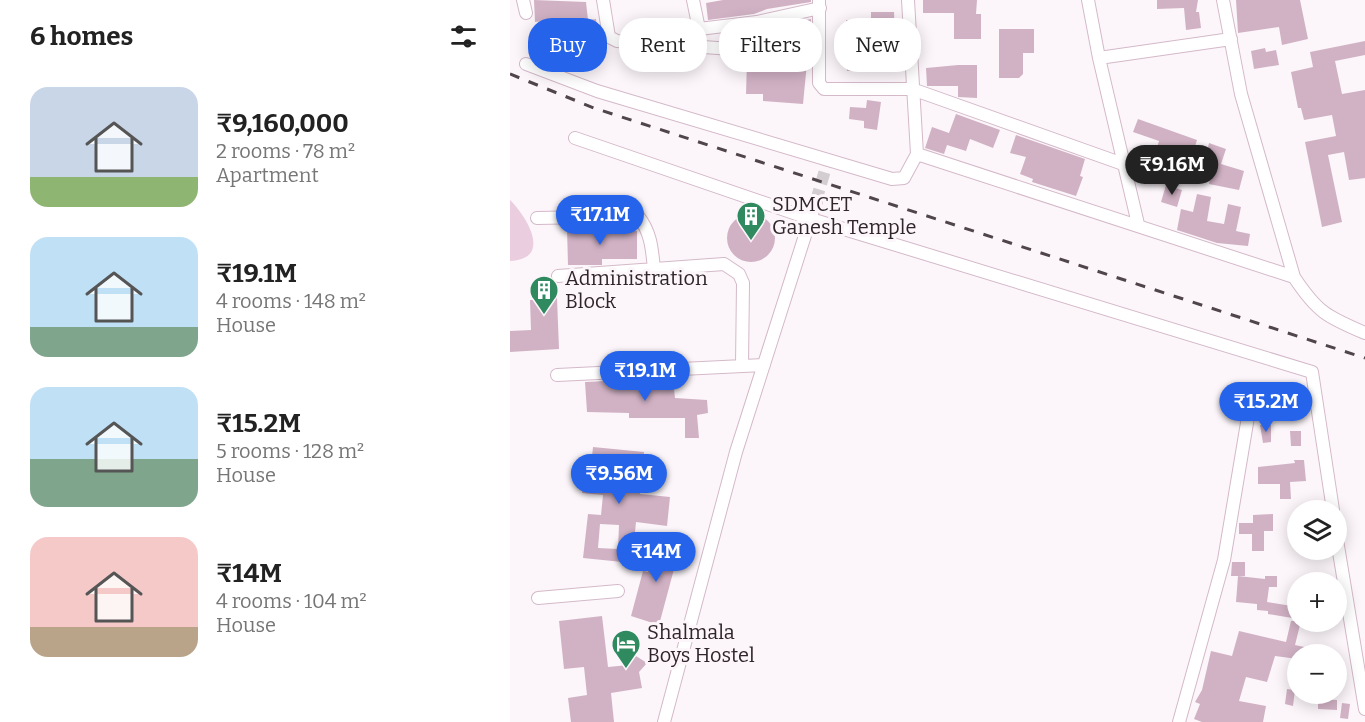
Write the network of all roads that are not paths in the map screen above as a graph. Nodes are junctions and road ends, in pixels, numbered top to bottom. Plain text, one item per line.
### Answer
1 (603, 0) edge
2 (693, 0) edge
3 (908, 0) edge
4 (1088, 0) edge
5 (1223, 0) edge
6 (819, 4) edge
7 (1231, 39) junction
8 (719, 48) edge
9 (1099, 58) junction
10 (526, 64) dead end
11 (819, 72) edge
12 (912, 89) junction
13 (575, 138) dead end
14 (916, 154) junction
15 (1123, 164) junction
16 (816, 201) tunnel mouth
17 (537, 218) dead end
18 (811, 219) junction
19 (1138, 224) junction
20 (654, 269) junction
21 (558, 276) dead end
22 (1294, 277) junction
23 (1365, 333) edge
24 (741, 365) junction
25 (764, 365) junction
26 (557, 375) dead end
27 (1314, 396) junction
28 (1331, 500) edge
29 (1340, 560) edge
30 (618, 591) dead end
31 (538, 598) dead end
32 (1365, 709) edge
33 (664, 722) edge
34 (1179, 722) edge

1 - 8 street
2 - 6 street
3 - 12 street
4 - 9 street
5 - 7 street
7 - 9 street
7 - 22 street
9 - 15 street
10 - 14 street
11 - 12 street
12 - 14 street
12 - 15 street
13 - 18 street
14 - 19 street
15 - 19 street
16 - 18 street
17 - 20 street
18 - 25 street
18 - 27 street
19 - 22 street
20 - 21 street
20 - 24 street
22 - 23 street
24 - 25 street
24 - 26 street
25 - 33 street
27 - 28 street
27 - 34 street
29 - 32 street
30 - 31 street

